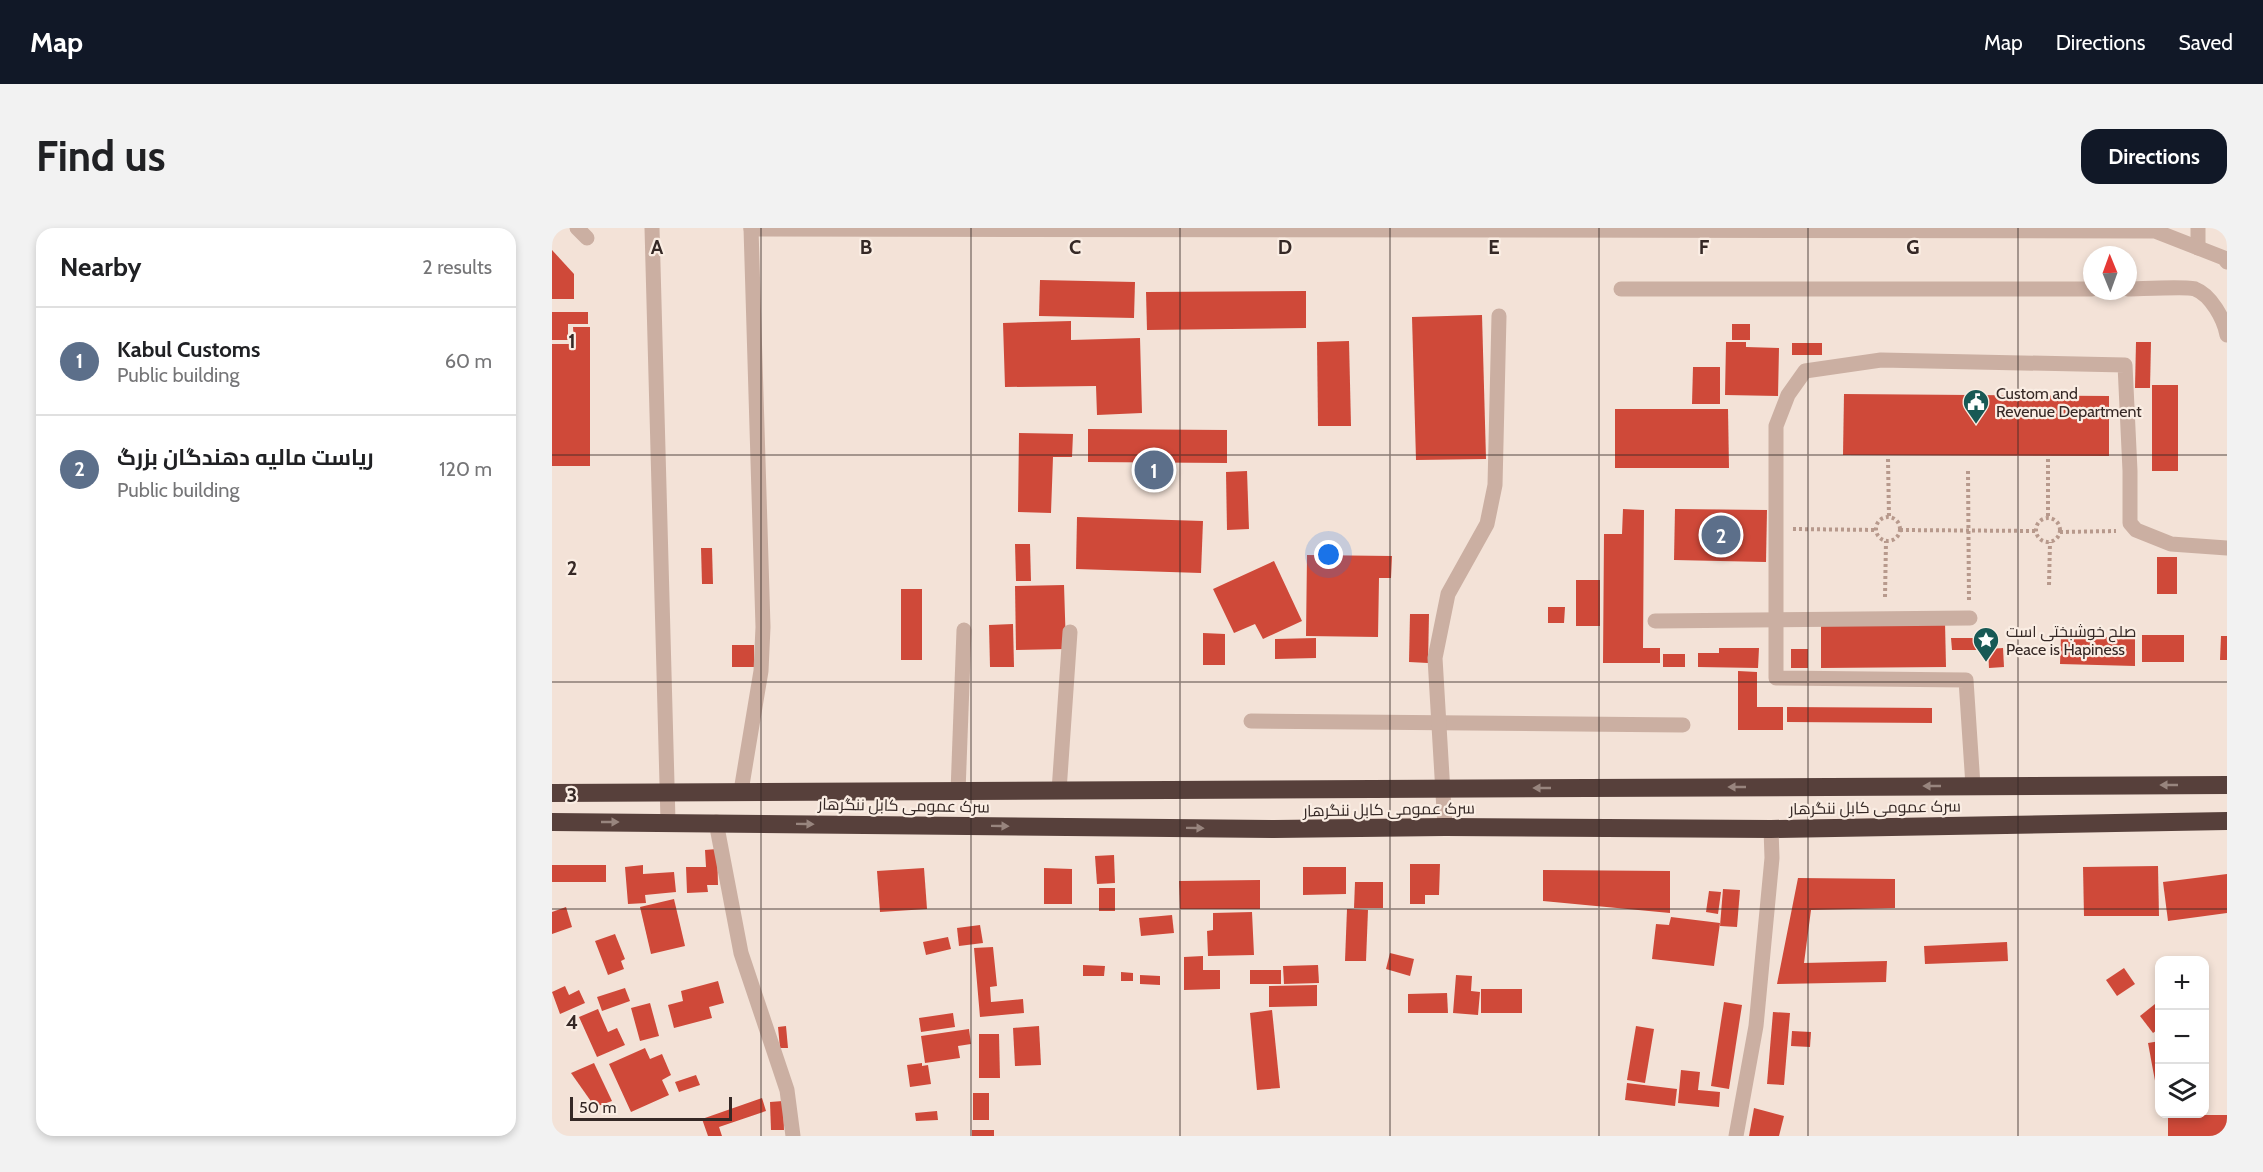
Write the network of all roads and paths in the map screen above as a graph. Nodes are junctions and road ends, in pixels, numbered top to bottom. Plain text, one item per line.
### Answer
1 (652, 228) edge
2 (2198, 228) edge
3 (751, 229) edge
4 (862, 229) edge
5 (971, 229) edge
6 (1079, 229) edge
7 (1220, 229) edge
8 (1381, 229) edge
9 (1501, 229) edge
10 (2092, 229) edge
11 (1975, 232) edge
12 (2198, 248) junction
13 (2227, 262) edge
14 (2083, 289) edge
15 (2137, 289) edge
16 (1621, 290) dead end
17 (1499, 316) dead end
18 (2227, 335) edge
19 (1888, 459) dead end
20 (2048, 459) dead end
21 (1968, 471) dead end
22 (1889, 517) junction
23 (2048, 518) junction
24 (1776, 529) junction
25 (1876, 530) junction
26 (1900, 530) junction
27 (1969, 530) junction
28 (2136, 530) junction
29 (2036, 531) junction
30 (2060, 532) junction
31 (1886, 541) junction
32 (2050, 542) junction
33 (2227, 548) edge
34 (2049, 585) dead end
35 (1885, 597) dead end
36 (1970, 618) joint
37 (1776, 620) junction
38 (1655, 621) dead end
39 (964, 630) dead end
40 (1070, 632) dead end
41 (1251, 721) dead end
42 (1439, 723) junction
43 (1683, 725) dead end
44 (2227, 785) edge
45 (1972, 786) junction
46 (1442, 788) junction
47 (669, 791) junction
48 (741, 791) junction
49 (1059, 791) junction
50 (958, 792) junction
51 (552, 793) edge
52 (668, 821) junction
53 (2227, 821) edge
54 (552, 822) edge
55 (716, 822) junction
56 (1444, 827) junction
57 (1771, 828) junction
58 (793, 1136) edge
59 (1736, 1136) edge

1 - 47 street
2 - 12 street
3 - 4 street
3 - 48 street
4 - 5 street
5 - 6 street
6 - 7 street
7 - 8 street
8 - 9 street
9 - 11 street
10 - 11 street
10 - 12 street
12 - 13 street
14 - 16 street
15 - 18 street
17 - 42 street
19 - 22 path
20 - 23 path
21 - 27 path
22 - 25 path
22 - 26 path
23 - 29 path
23 - 30 path
24 - 25 path
24 - 28 street
24 - 37 street
25 - 31 path
26 - 27 path
26 - 31 path
27 - 29 path
27 - 36 path
28 - 30 path
28 - 33 street
29 - 32 path
30 - 32 path
31 - 35 path
32 - 34 path
36 - 37 street
37 - 38 street
37 - 45 street
39 - 50 street
40 - 49 street
41 - 42 street
42 - 43 street
42 - 46 street
44 -> 45 highway, سرک عمومی کابل ننگرهار
45 -> 46 highway, سرک عمومی کابل ننگرهار
46 - 49 highway, سرک عمومی کابل ننگرهار
46 - 56 street
47 - 48 highway, سرک عمومی کابل ننگرهار
47 - 51 highway, سرک عمومی کابل ننگرهار
47 - 52 street
48 - 50 highway, سرک عمومی کابل ننگرهار
49 - 50 highway, سرک عمومی کابل ننگرهار
54 -> 52 highway, سرک عمومی کابل ننگرهار
52 - 55 highway, سرک عمومی کابل ننگرهار
53 - 57 highway, سرک عمومی کابل ننگرهار
55 -> 56 highway, سرک عمومی کابل ننگرهار
55 - 58 street
56 - 57 highway, سرک عمومی کابل ننگرهار
57 - 59 street

